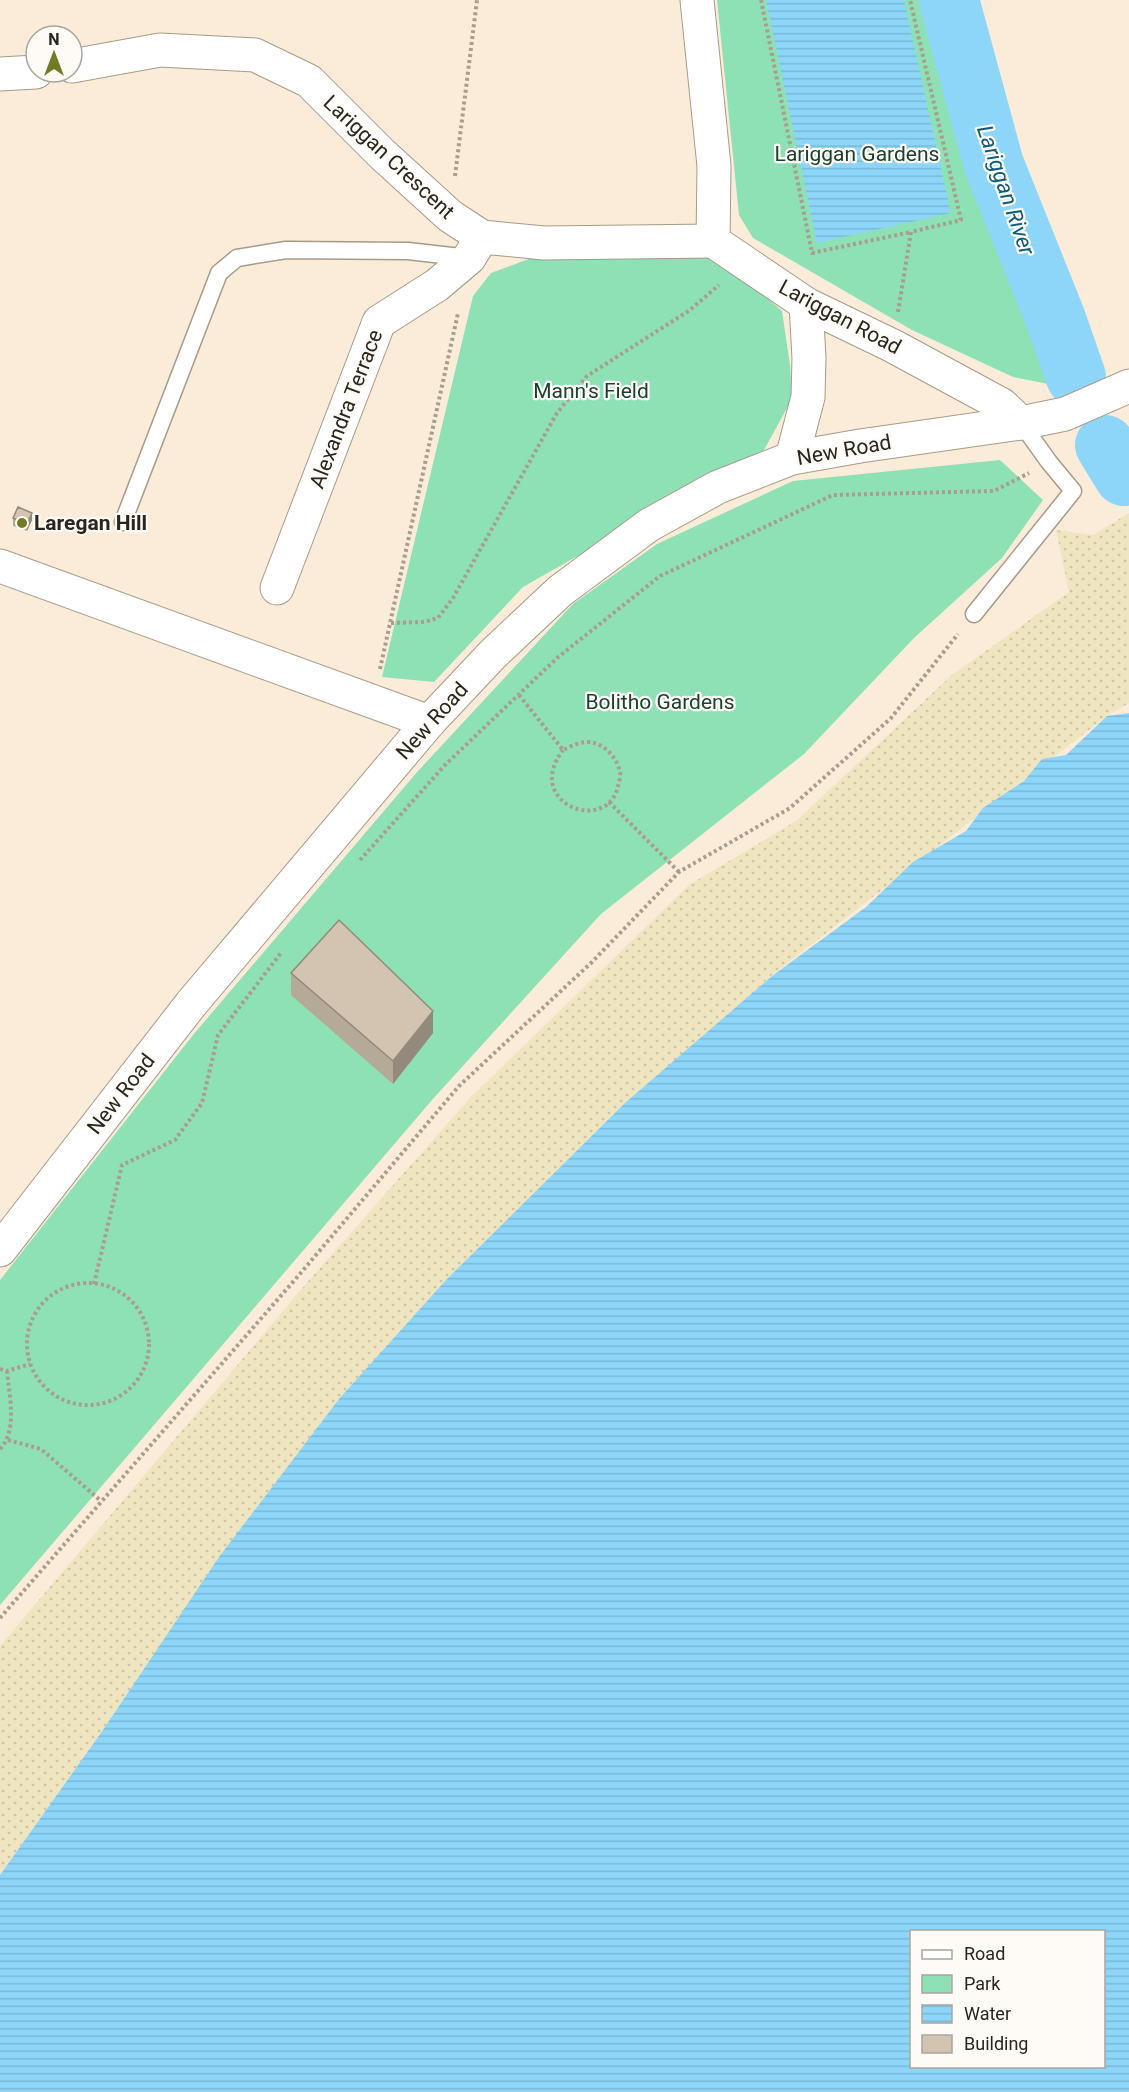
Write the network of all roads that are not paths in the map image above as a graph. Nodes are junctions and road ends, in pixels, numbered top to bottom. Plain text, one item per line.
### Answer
1 (697, 0) edge
2 (84, 64) edge
3 (24, 73) edge
4 (0, 74) edge
5 (713, 241) junction
6 (476, 248) junction
7 (806, 304) junction
8 (1129, 386) edge
9 (1021, 423) junction
10 (792, 459) junction
11 (123, 522) dead end
12 (0, 566) edge
13 (277, 588) dead end
14 (974, 615) road end
15 (429, 722) junction
16 (0, 1250) edge

1 - 5 street
2 - 6 street, Lariggan Crescent
3 - 4 street
5 - 6 street, Lariggan Crescent
5 - 7 street, Lariggan Road
6 - 11 lane
6 - 13 street, Alexandra Terrace
7 - 9 street, Lariggan Road
7 - 10 street
8 - 9 street, New Road
9 - 10 street, New Road
9 - 14 lane
10 - 15 street, New Road
12 - 15 street
15 - 16 street, New Road

